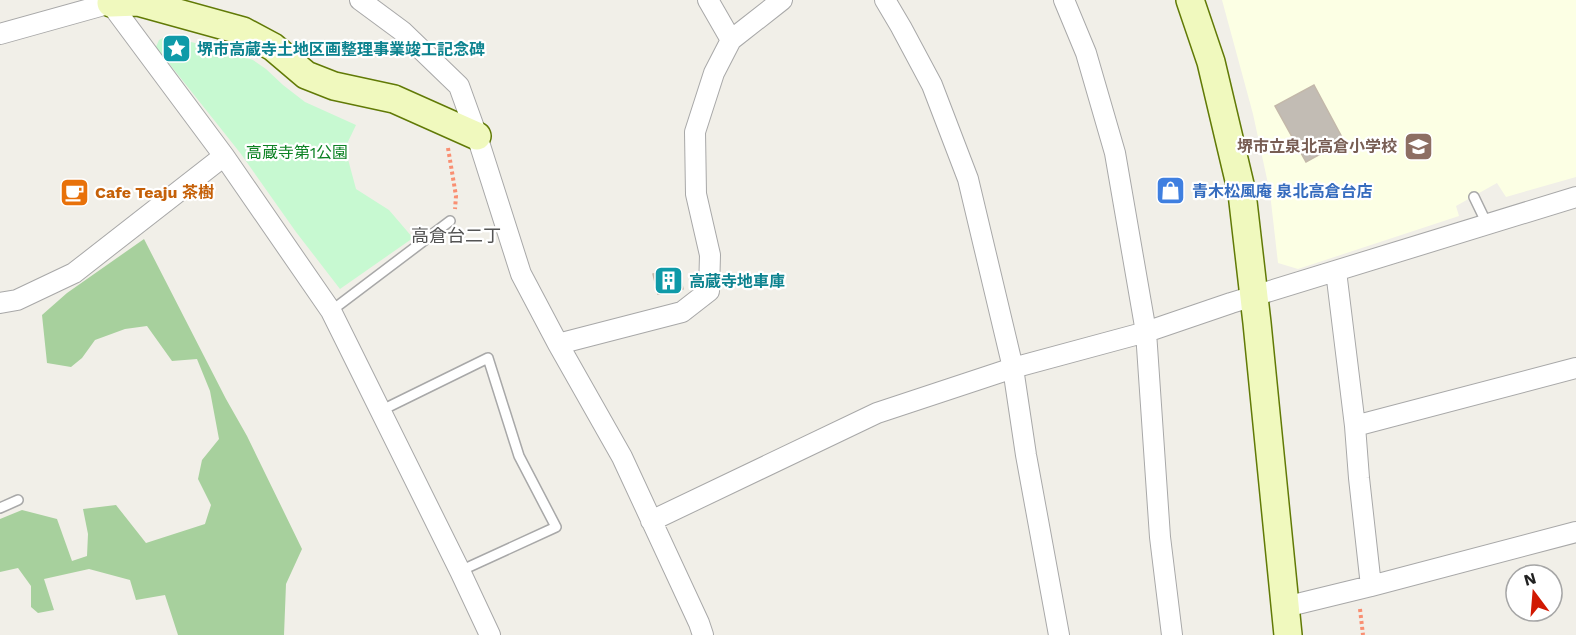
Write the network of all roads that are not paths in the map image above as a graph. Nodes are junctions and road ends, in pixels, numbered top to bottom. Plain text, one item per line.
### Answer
1 (360, 0) edge
2 (708, 0) edge
3 (782, 0) edge
4 (885, 0) edge
5 (1064, 0) edge
6 (1190, 0) edge
7 (110, 2) edge
8 (0, 34) edge
9 (731, 40) junction
10 (477, 136) junction
11 (224, 156) junction
12 (1474, 197) dead end
13 (1576, 197) edge
14 (450, 220) road end
15 (1487, 225) junction
16 (1336, 271) junction
17 (1254, 297) junction
18 (0, 303) edge
19 (331, 311) junction
20 (1146, 332) junction
21 (558, 344) junction
22 (1013, 368) junction
23 (1576, 368) edge
24 (380, 411) junction
25 (1355, 426) junction
26 (18, 500) dead end
27 (0, 508) edge
28 (651, 522) junction
29 (1576, 532) edge
30 (460, 571) junction
31 (1371, 586) junction
32 (1285, 606) junction
33 (490, 635) edge
34 (703, 635) edge
35 (1059, 635) edge
36 (1172, 635) edge
37 (1288, 635) edge

1 - 10 street
2 - 9 street
3 - 9 street
4 - 22 street
5 - 20 street
6 - 17 street
7 - 8 street
7 - 10 street
7 - 11 street
9 - 21 street
10 - 21 street
11 - 18 street
11 - 19 street
12 - 15 lane
13 - 15 street
14 - 19 lane
15 - 16 street
16 - 17 street
16 - 25 street
17 - 20 street
17 - 32 street
19 - 24 street
20 - 22 street
20 - 36 street
21 - 28 street
22 - 28 street
22 - 35 street
23 - 25 street
24 - 30 street
24 - 30 lane
25 - 31 street
26 - 27 lane
28 - 34 street
29 - 31 street
30 - 33 street
31 - 32 street
32 - 37 street

